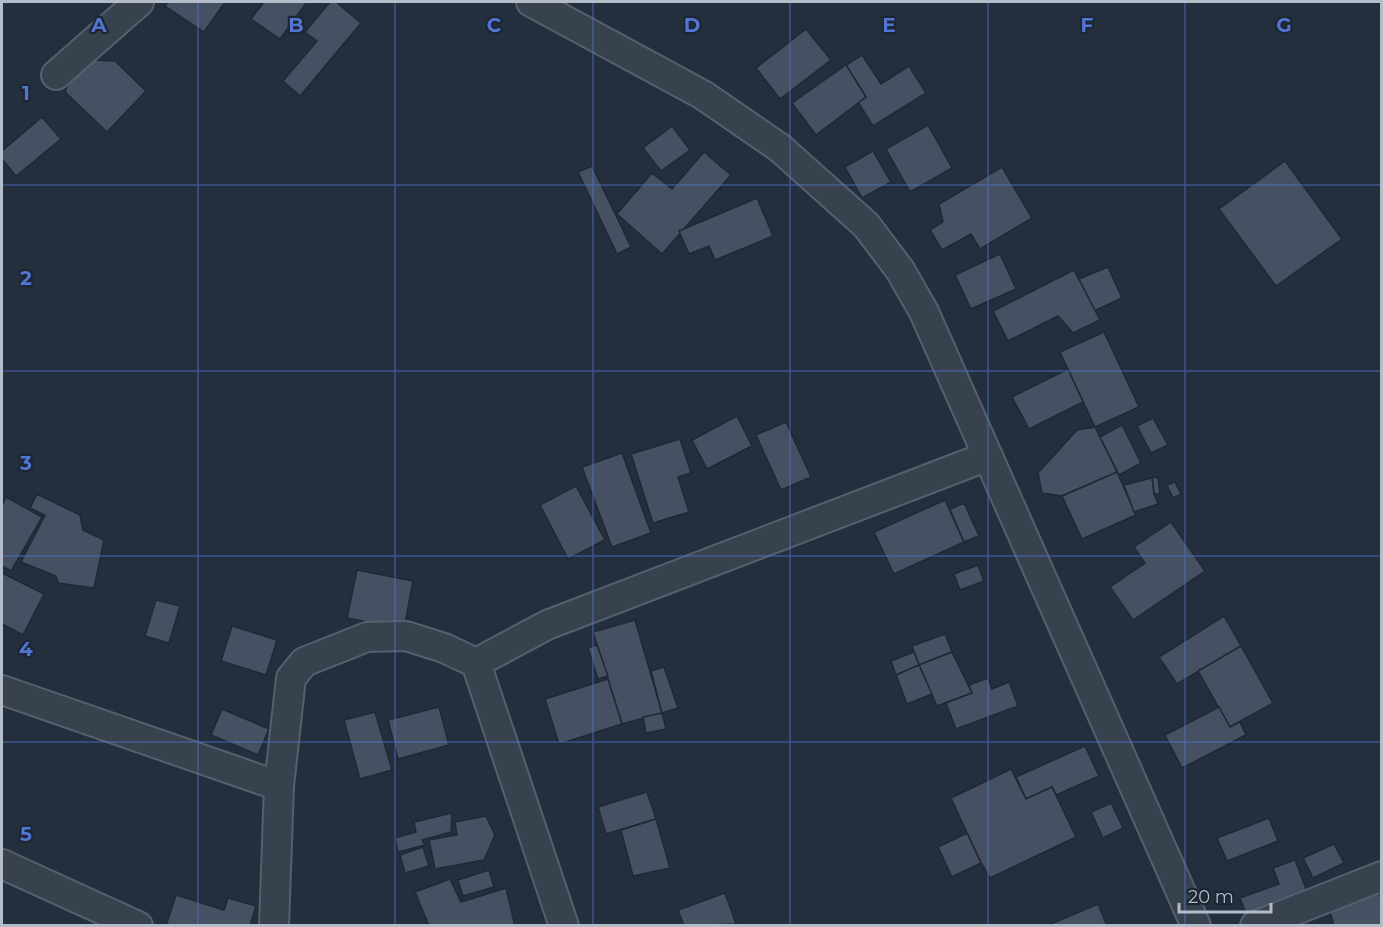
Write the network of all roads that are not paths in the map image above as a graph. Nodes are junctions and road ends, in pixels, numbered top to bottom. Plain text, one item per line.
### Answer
1 (140, 2) edge
2 (531, 2) edge
3 (56, 75) dead end
4 (988, 456) junction
5 (476, 663) junction
6 (2, 690) edge
7 (279, 786) junction
8 (2, 864) edge
9 (1382, 876) edge
10 (138, 926) edge
11 (274, 926) edge
12 (564, 926) edge
13 (1196, 926) edge
14 (1255, 926) edge

1 - 3 street
2 - 4 street
4 - 5 street
4 - 13 street
5 - 7 street
5 - 12 street
6 - 7 street
7 - 11 street
8 - 10 street
9 - 14 street

